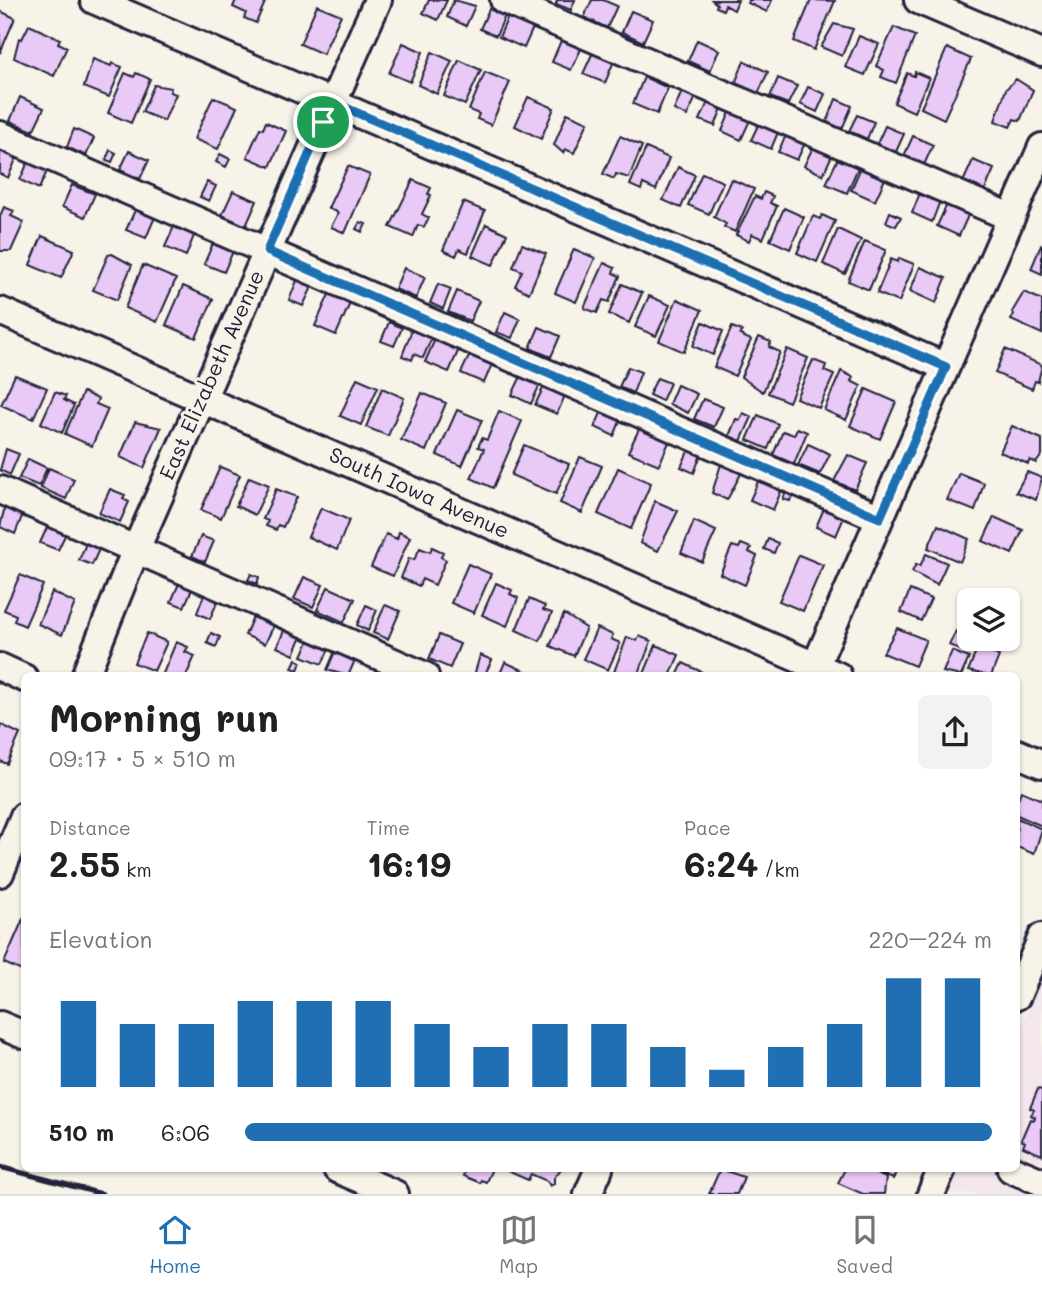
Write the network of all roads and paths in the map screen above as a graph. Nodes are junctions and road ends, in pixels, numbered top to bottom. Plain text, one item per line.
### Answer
1 (94, 0) edge
2 (378, 0) edge
3 (504, 0) edge
4 (918, 0) edge
5 (1042, 53) edge
6 (332, 102) junction
7 (0, 135) edge
8 (1042, 147) edge
9 (1010, 217) junction
10 (267, 251) junction
11 (0, 311) edge
12 (946, 367) junction
13 (202, 398) junction
14 (0, 490) edge
15 (880, 518) junction
16 (136, 549) junction
17 (0, 667) edge
18 (87, 672) edge
19 (416, 672) edge
20 (822, 672) edge
21 (21, 677) edge
22 (1020, 754) edge
23 (1042, 764) edge
24 (21, 824) edge
25 (12, 847) edge
26 (0, 873) edge
27 (1042, 937) edge
28 (1020, 989) edge
29 (0, 1025) edge
30 (21, 1034) edge
31 (344, 1172) edge
32 (597, 1172) edge
33 (941, 1172) edge
34 (1018, 1172) edge
35 (1042, 1182) edge
36 (395, 1194) edge
37 (588, 1194) edge
38 (931, 1194) edge

1 - 6 street
2 - 6 street, East Elizabeth Avenue
3 - 9 street
4 - 5 street
6 - 10 street, East Elizabeth Avenue
6 - 12 street
7 - 10 street
8 - 9 street
9 - 12 street
10 - 13 street, East Elizabeth Avenue
10 - 15 street
11 - 13 street, South Iowa Avenue
12 - 15 street
13 - 16 street, East Elizabeth Avenue
13 - 20 street, South Iowa Avenue
14 - 16 street
15 - 20 street
16 - 18 street, East Elizabeth Avenue
16 - 19 street
17 - 21 street
22 - 23 street
24 - 25 street
25 - 26 street
27 - 28 street
29 - 30 street
31 - 36 street
32 - 37 street
33 - 38 street
34 - 35 street

